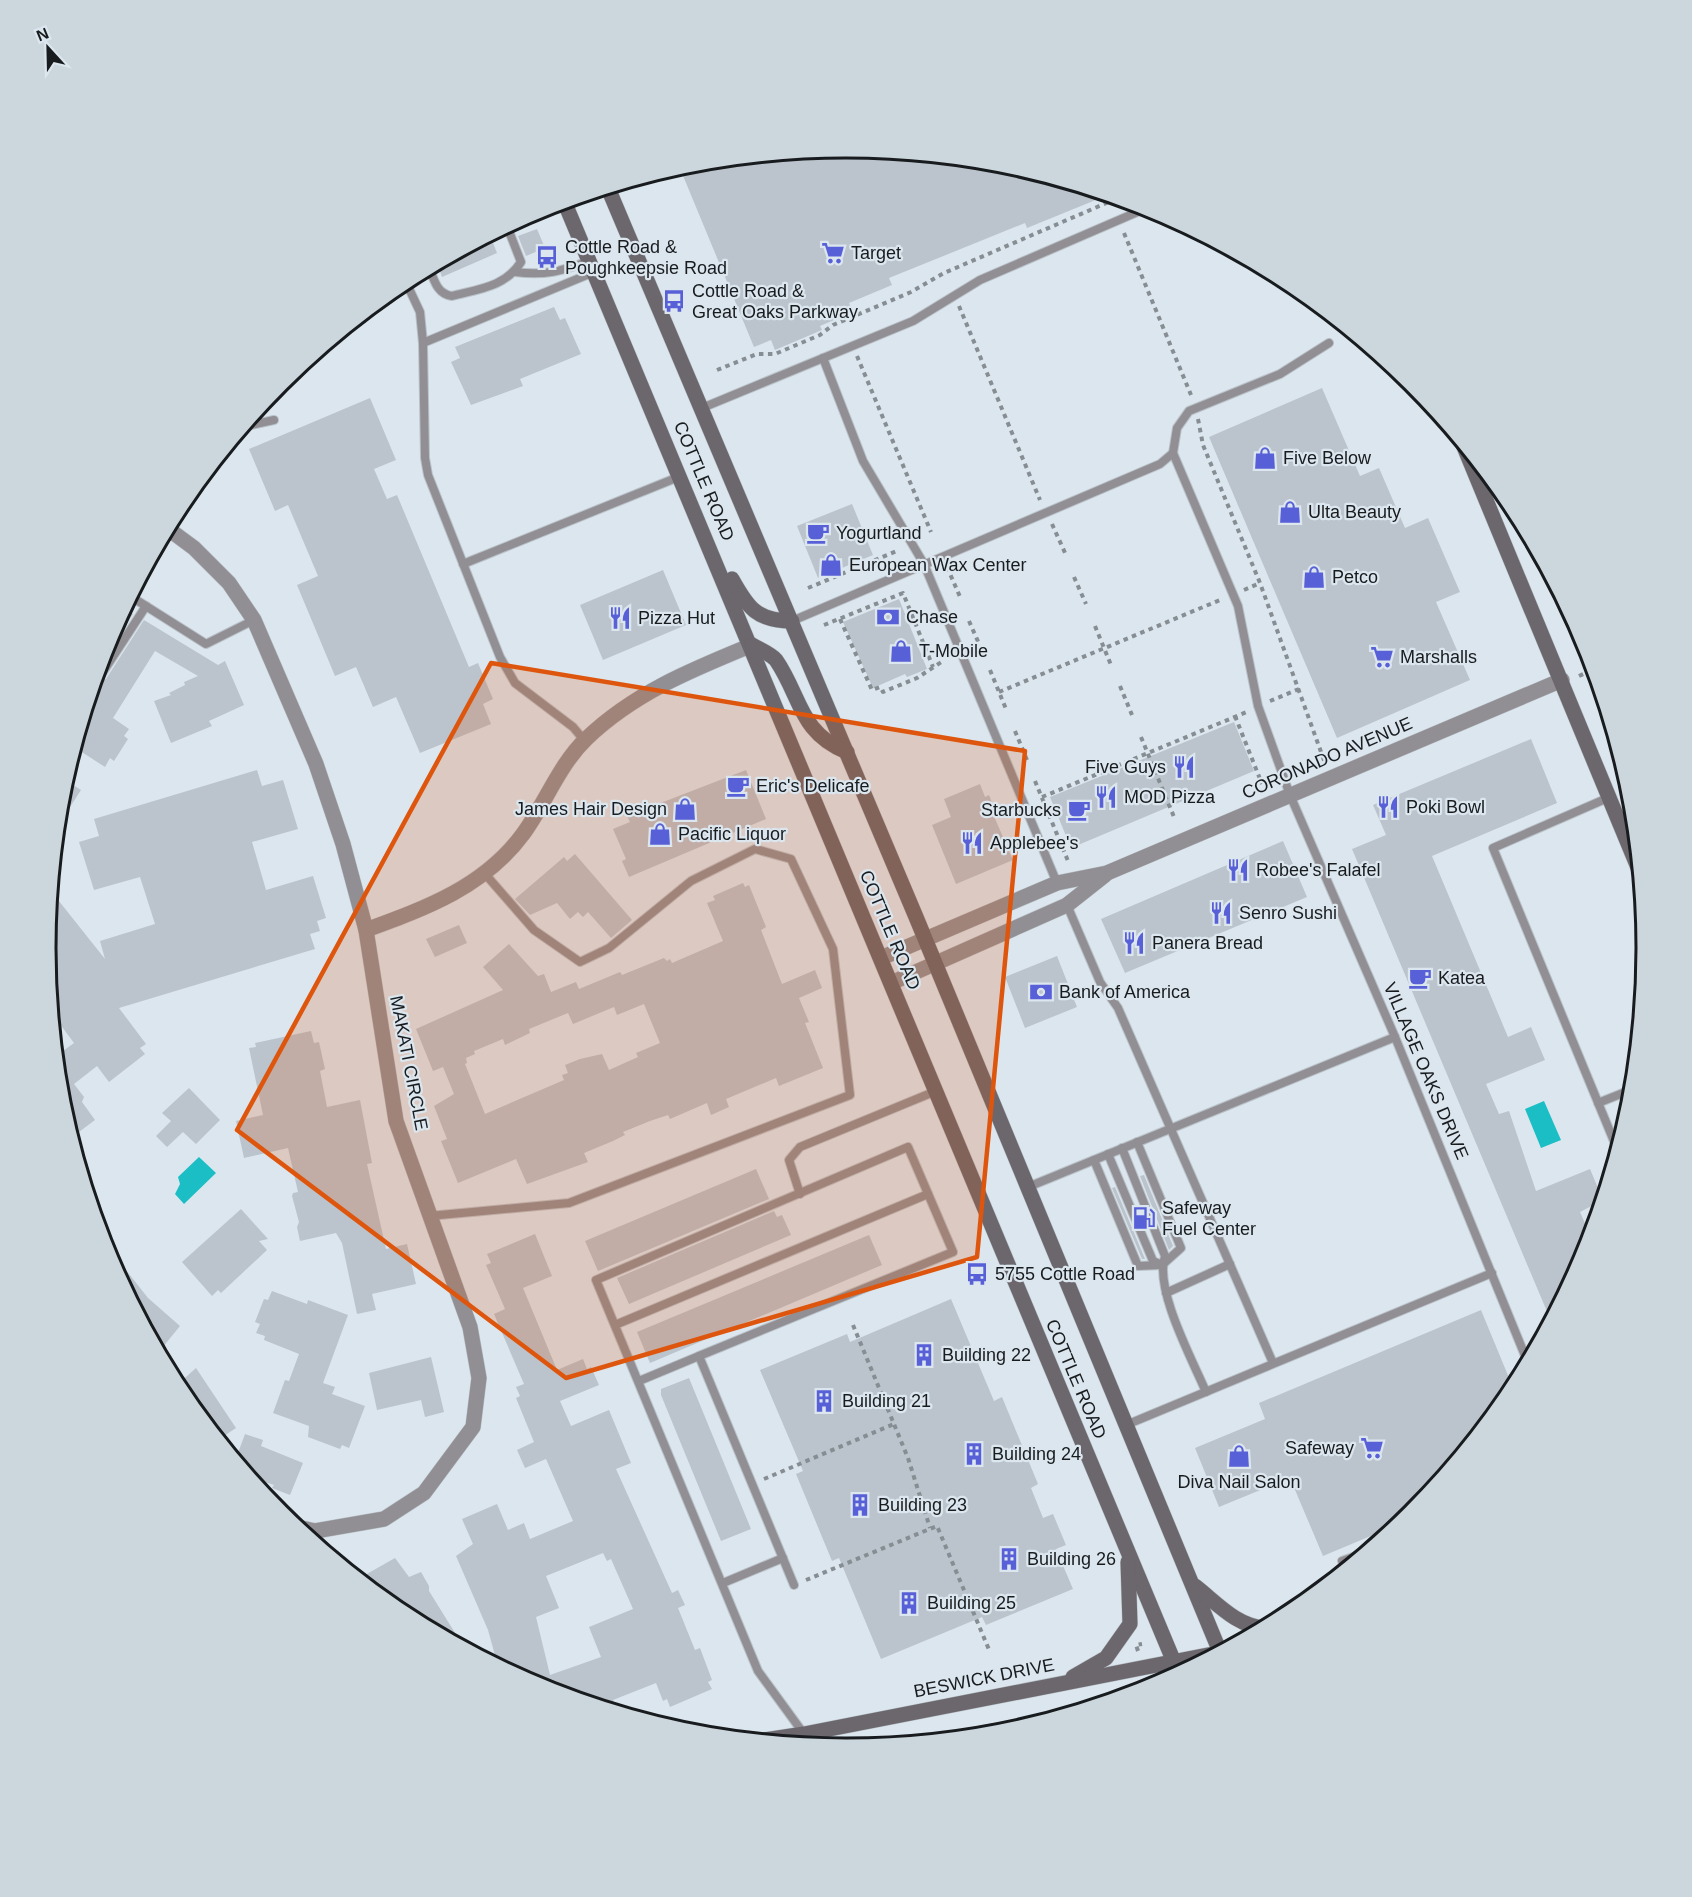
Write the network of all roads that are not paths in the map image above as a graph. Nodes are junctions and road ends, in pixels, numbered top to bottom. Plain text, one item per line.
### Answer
1 (611, 194) edge
2 (567, 209) edge
3 (1135, 213) edge
4 (510, 233) edge
5 (592, 266) junction
6 (515, 272) junction
7 (433, 275) edge
8 (409, 289) edge
9 (423, 343) junction
10 (1329, 343) dead end
11 (823, 358) junction
12 (702, 408) junction
13 (274, 420) dead end
14 (252, 427) edge
15 (1173, 453) junction
16 (1472, 466) edge
17 (681, 476) junction
18 (701, 525) junction
19 (174, 533) edge
20 (463, 564) junction
21 (924, 564) junction
22 (137, 600) edge
23 (146, 606) junction
24 (254, 620) junction
25 (792, 621) junction
26 (752, 645) junction
27 (110, 661) edge
28 (1562, 680) junction
29 (584, 740) junction
30 (847, 752) junction
31 (1290, 795) junction
32 (1610, 797) junction
33 (1630, 848) edge
34 (1107, 873) junction
35 (486, 875) junction
36 (1057, 883) junction
37 (1067, 905) junction
38 (366, 930) junction
39 (925, 939) junction
40 (881, 958) junction
41 (935, 963) junction
42 (891, 983) junction
43 (1395, 1036) junction
44 (936, 1091) junction
45 (1623, 1093) edge
46 (1598, 1103) junction
47 (1171, 1128) junction
48 (1613, 1139) edge
49 (1137, 1142) junction
50 (1122, 1148) junction
51 (1108, 1154) junction
52 (1094, 1160) junction
53 (1028, 1187) junction
54 (800, 1194) junction
55 (928, 1194) junction
56 (429, 1216) junction
57 (1230, 1264) junction
58 (1162, 1265) junction
59 (1492, 1273) junction
60 (1166, 1293) junction
61 (615, 1325) junction
62 (1524, 1354) edge
63 (699, 1356) junction
64 (1273, 1363) junction
65 (639, 1381) junction
66 (1206, 1392) junction
67 (1126, 1425) junction
68 (310, 1529) edge
69 (1128, 1553) junction
70 (783, 1558) junction
71 (1348, 1559) edge
72 (1342, 1561) dead end
73 (723, 1583) junction
74 (1193, 1584) junction
75 (794, 1585) road end
76 (1252, 1626) edge
77 (1216, 1646) edge
78 (1176, 1666) edge
79 (1171, 1669) edge
80 (1064, 1683) junction
81 (804, 1737) edge
82 (816, 1738) edge

1 - 12 main road, COTTLE ROAD
2 - 5 main road, COTTLE ROAD
3 - 11 lane
4 - 6 lane
5 - 6 lane
5 - 9 lane
5 - 17 main road, COTTLE ROAD
6 - 7 lane
8 - 9 lane
9 - 20 lane
10 - 15 lane
11 - 12 lane
11 - 21 lane
12 - 25 main road, COTTLE ROAD
13 - 14 lane
15 - 21 lane
15 - 31 lane, VILLAGE OAKS DRIVE
16 - 28 main road
17 - 18 main road, COTTLE ROAD
17 - 20 lane
18 - 25 main road
18 - 26 main road, COTTLE ROAD
19 - 24 street, MAKATI CIRCLE
20 - 29 lane
21 - 25 lane
21 - 36 lane
22 - 23 lane
23 - 24 lane
23 - 27 lane
24 - 38 street, MAKATI CIRCLE
25 - 30 main road, COTTLE ROAD
26 - 29 street
26 - 30 main road
26 - 40 main road, COTTLE ROAD
28 - 31 street, CORONADO AVENUE
28 - 32 main road
29 - 35 street
30 - 39 main road, COTTLE ROAD
31 - 34 street, CORONADO AVENUE
31 - 43 lane, VILLAGE OAKS DRIVE
32 - 33 main road
32 - 46 lane
34 - 36 street, CORONADO AVENUE
34 - 37 street, CORONADO AVENUE
35 - 38 street
35 - 56 lane
36 - 39 street, CORONADO AVENUE
37 - 41 street, CORONADO AVENUE
37 - 47 lane
38 - 56 street, MAKATI CIRCLE
39 - 40 street, CORONADO AVENUE
39 - 41 main road, COTTLE ROAD
40 - 42 main road, COTTLE ROAD
41 - 42 street, CORONADO AVENUE
41 - 53 main road, COTTLE ROAD
42 - 44 main road, COTTLE ROAD
43 - 47 lane
43 - 59 lane, VILLAGE OAKS DRIVE
44 - 54 lane
44 - 69 main road, COTTLE ROAD
45 - 46 lane
46 - 48 lane
47 - 49 lane
47 - 57 lane
49 - 50 lane
49 - 58 lane
50 - 51 lane
50 - 58 lane
51 - 52 lane
51 - 58 lane
52 - 53 lane
52 - 58 lane
53 - 67 main road, COTTLE ROAD
54 - 55 lane
54 - 61 lane
55 - 61 lane
55 - 63 lane
56 - 68 street, MAKATI CIRCLE
57 - 60 lane
57 - 64 lane
58 - 60 lane
59 - 62 lane, VILLAGE OAKS DRIVE
59 - 64 lane
60 - 66 lane
61 - 65 lane
63 - 65 lane
63 - 70 lane
64 - 66 lane
65 - 73 lane
66 - 67 lane
67 - 74 main road, COTTLE ROAD
69 - 78 main road, COTTLE ROAD
69 - 80 main road
70 - 73 lane
70 - 75 lane
71 - 72 lane
73 - 81 lane
74 - 76 main road
74 - 77 main road, COTTLE ROAD
79 - 80 main road, BESWICK DRIVE
80 - 82 main road, BESWICK DRIVE

